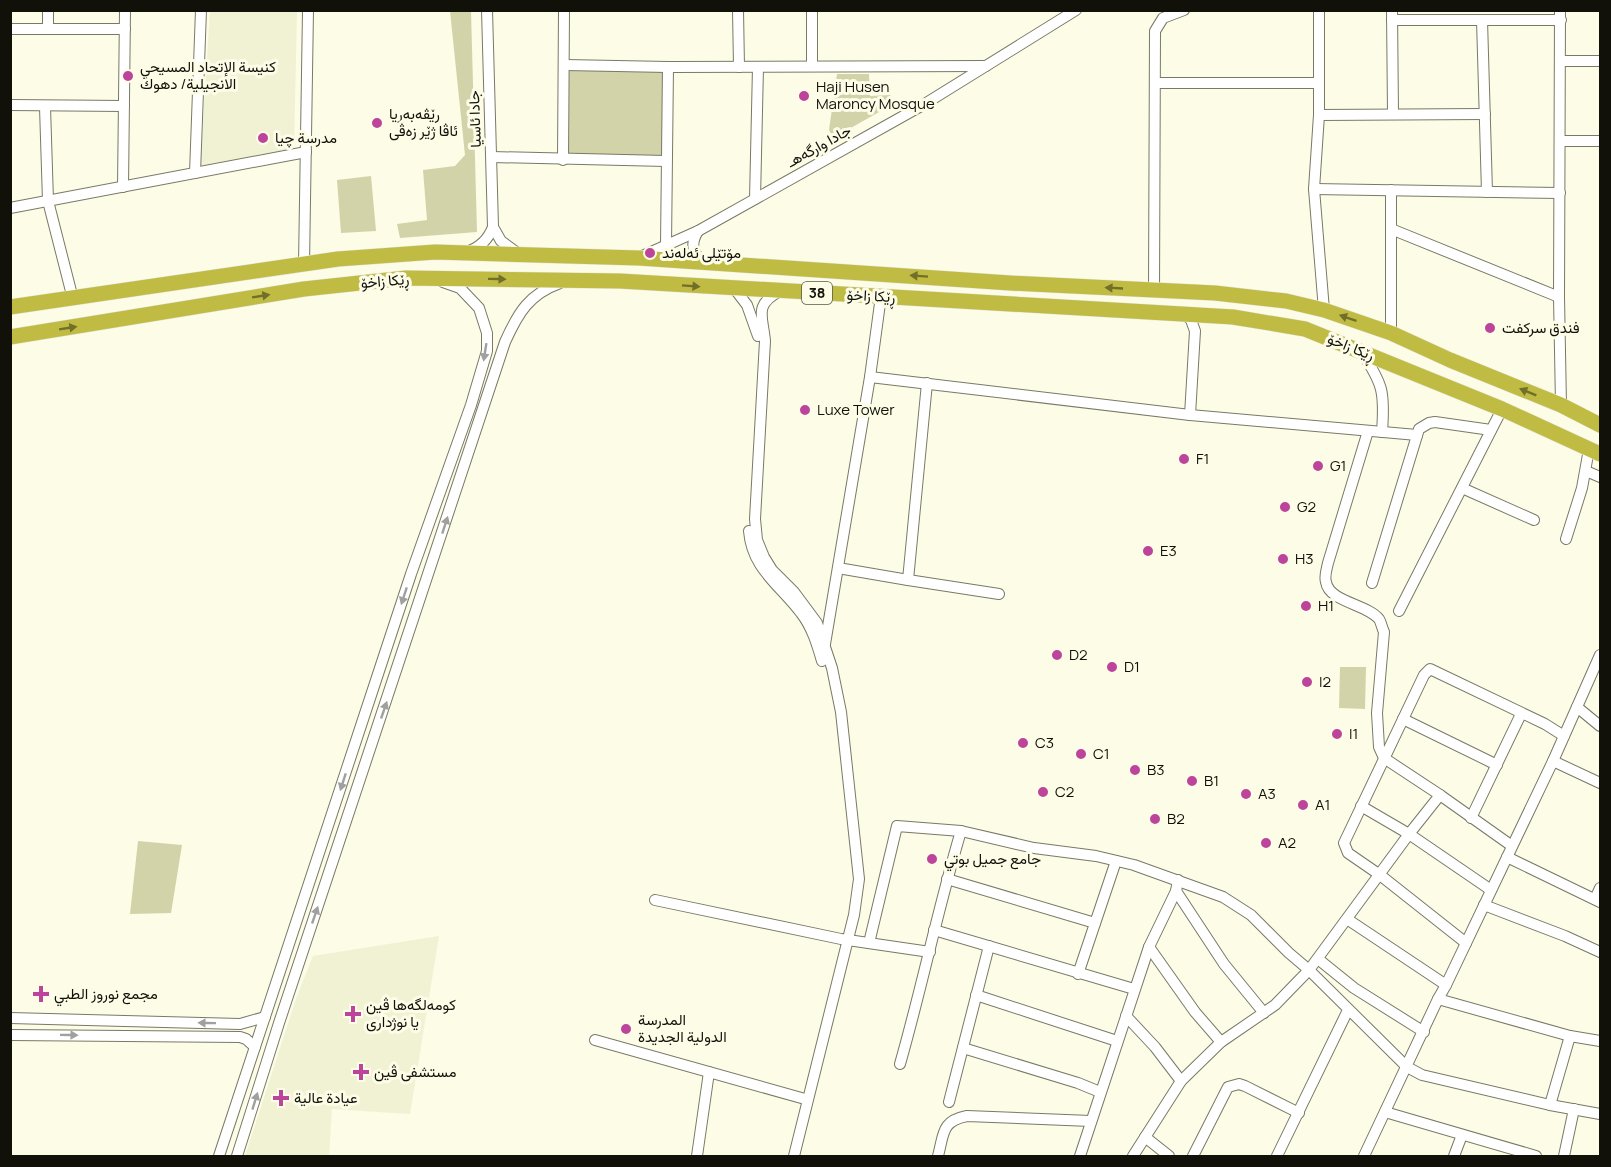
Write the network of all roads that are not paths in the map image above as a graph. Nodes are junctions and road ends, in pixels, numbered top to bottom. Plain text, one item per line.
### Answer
1 (48, 10) edge
2 (125, 10) edge
3 (201, 10) edge
4 (308, 10) edge
5 (487, 10) edge
6 (564, 10) edge
7 (738, 10) edge
8 (812, 10) edge
9 (1076, 10) edge
10 (1184, 10) edge
11 (1318, 10) edge
12 (1392, 15) edge
13 (1560, 15) edge
14 (1482, 20) junction
15 (10, 29) edge
16 (48, 29) junction
17 (125, 29) junction
18 (1560, 62) junction
19 (1600, 62) edge
20 (565, 65) junction
21 (812, 66) junction
22 (986, 66) junction
23 (668, 67) junction
24 (739, 67) junction
25 (758, 67) junction
26 (1155, 83) junction
27 (1318, 83) junction
28 (10, 105) edge
29 (124, 106) junction
30 (45, 107) junction
31 (1393, 114) junction
32 (1485, 114) junction
33 (1319, 115) junction
34 (1560, 141) junction
35 (1600, 141) edge
36 (306, 152) junction
37 (492, 157) junction
38 (563, 160) junction
39 (666, 161) junction
40 (195, 173) junction
41 (123, 187) junction
42 (1314, 189) junction
43 (1390, 190) junction
44 (1486, 192) junction
45 (1560, 193) junction
46 (755, 199) junction
47 (48, 201) junction
48 (10, 208) edge
49 (493, 227) junction
50 (1391, 230) junction
51 (698, 231) junction
52 (666, 245) junction
53 (462, 252) junction
54 (520, 255) junction
55 (639, 258) junction
56 (705, 263) junction
57 (304, 264) junction
58 (947, 278) junction
59 (434, 279) junction
60 (567, 280) junction
61 (982, 281) junction
62 (734, 288) junction
63 (781, 291) junction
64 (1154, 291) junction
65 (881, 296) junction
66 (1559, 297) junction
67 (73, 299) junction
68 (946, 300) junction
69 (981, 302) junction
70 (764, 305) junction
71 (10, 307) edge
72 (747, 307) junction
73 (1324, 309) junction
74 (1185, 314) junction
75 (1208, 315) junction
76 (1195, 331) junction
77 (1391, 333) junction
78 (10, 337) edge
79 (1361, 351) junction
80 (870, 377) junction
81 (927, 383) junction
82 (471, 405) junction
83 (1561, 405) junction
84 (1502, 409) junction
85 (481, 412) junction
86 (1190, 415) junction
87 (1600, 425) edge
88 (1491, 430) junction
89 (1368, 431) junction
90 (1382, 432) junction
91 (1417, 435) junction
92 (1595, 452) edge
93 (1586, 471) junction
94 (1600, 477) edge
95 (1462, 488) junction
96 (1534, 520) dead end
97 (1566, 539) dead end
98 (838, 568) junction
99 (413, 570) junction
100 (428, 578) junction
101 (909, 580) junction
102 (1372, 583) dead end
103 (999, 594) dead end
104 (1399, 612) dead end
105 (825, 645) junction
106 (1600, 655) edge
107 (1577, 707) junction
108 (1521, 714) junction
109 (1403, 719) junction
110 (1600, 726) edge
111 (360, 729) junction
112 (376, 734) junction
113 (1564, 736) junction
114 (1384, 758) junction
115 (1553, 761) junction
116 (1497, 765) junction
117 (1600, 783) edge
118 (1440, 795) junction
119 (1361, 806) junction
120 (334, 809) junction
121 (349, 814) junction
122 (1471, 818) junction
123 (961, 831) junction
124 (1408, 834) junction
125 (1512, 846) junction
126 (1507, 857) junction
127 (1116, 861) junction
128 (1380, 874) junction
129 (947, 879) junction
130 (1177, 885) junction
131 (1600, 888) edge
132 (1491, 890) junction
133 (655, 900) dead end
134 (1598, 901) edge
135 (1484, 905) junction
136 (1347, 920) junction
137 (1095, 923) junction
138 (934, 930) junction
139 (844, 939) junction
140 (869, 943) junction
141 (1466, 943) junction
142 (989, 946) junction
143 (1149, 947) junction
144 (930, 952) junction
145 (1600, 952) edge
146 (1318, 959) junction
147 (282, 968) junction
148 (1309, 970) junction
149 (296, 974) junction
150 (1078, 974) junction
151 (1446, 985) junction
152 (1134, 989) junction
153 (976, 995) junction
154 (1438, 999) junction
155 (1348, 1010) junction
156 (1264, 1013) junction
157 (1126, 1016) junction
158 (265, 1017) junction
159 (10, 1018) edge
160 (240, 1024) junction
161 (1424, 1032) junction
162 (10, 1035) edge
163 (1570, 1036) junction
164 (240, 1037) junction
165 (595, 1040) dead end
166 (1117, 1041) junction
167 (1600, 1041) edge
168 (1221, 1042) junction
169 (255, 1047) junction
170 (963, 1048) junction
171 (900, 1064) dead end
172 (1407, 1067) junction
173 (709, 1072) junction
174 (1181, 1081) junction
175 (1100, 1092) junction
176 (805, 1099) junction
177 (949, 1102) dead end
178 (1550, 1105) junction
179 (1574, 1109) junction
180 (1385, 1112) junction
181 (1299, 1113) junction
182 (1600, 1114) edge
183 (1091, 1121) junction
184 (1461, 1135) junction
185 (1145, 1137) junction
186 (1500, 1152) edge
187 (219, 1156) edge
188 (237, 1156) edge
189 (697, 1156) edge
190 (787, 1156) edge
191 (794, 1156) edge
192 (939, 1156) edge
193 (1080, 1156) edge
194 (1133, 1156) edge
195 (1169, 1156) edge
196 (1193, 1156) edge
197 (1277, 1156) edge
198 (1364, 1156) edge
199 (1454, 1156) edge
200 (1536, 1156) edge
201 (1563, 1156) edge

1 - 16 street
2 - 17 street
3 - 40 street
4 - 36 street
5 - 37 street, جادا ئاسيا
6 - 20 street
7 - 24 street
8 - 21 street
9 - 22 street, جادا وارگه‌هـ
10 - 26 street
11 - 27 street
12 - 14 street
12 - 31 street
13 - 14 street
13 - 18 street
14 - 32 street
15 - 16 street
16 - 17 street
17 - 29 street
18 - 19 street
18 - 34 street
20 - 23 street
20 - 38 street
21 - 22 street
21 - 25 street
22 - 46 street, جادا وارگه‌هـ
23 - 24 street
23 - 39 street
24 - 25 street
25 - 46 street
26 - 27 street
26 - 64 street
27 - 33 street
28 - 30 street
29 - 30 street
29 - 41 street
30 - 47 street
31 - 32 street
31 - 33 street
32 - 44 street
33 - 42 street
34 - 35 street
34 - 45 street
36 - 40 street
36 - 57 street
37 - 38 street
37 - 49 street, جادا ئاسيا
38 - 39 street
39 - 52 street
40 - 41 street
41 - 47 street
42 - 43 street
42 - 73 street
43 - 44 street
43 - 50 street
44 - 45 street
45 - 66 street
46 - 51 street, جادا وارگه‌هـ
47 - 48 street
47 - 67 street
49 - 53 street
49 - 54 street
50 - 66 street
50 - 77 street
51 - 52 street, جادا وارگه‌هـ
51 - 56 street
52 - 55 street, جادا وارگه‌هـ
53 - 54 highway, ڕێکا زاخۆ / 38
53 - 57 highway, ڕێکا زاخۆ / 38
54 - 55 highway, ڕێکا زاخۆ / 38
55 - 56 highway, ڕێکا زاخۆ / 38
58 -> 56 highway, ڕێکا زاخۆ / 38
57 - 67 highway, ڕێکا زاخۆ / 38
58 - 61 highway, ڕێکا زاخۆ / 38
58 - 68 highway
59 -> 60 highway, ڕێکا زاخۆ / 38
78 -> 59 highway, ڕێکا زاخۆ / 38
59 -> 82 street
60 -> 62 highway, ڕێکا زاخۆ / 38
60 - 85 street
64 -> 61 highway, ڕێکا زاخۆ / 38
61 - 69 highway
62 - 63 highway, ڕێکا زاخۆ / 38
62 - 72 street
63 - 65 highway, ڕێکا زاخۆ / 38
63 - 70 street
64 - 73 highway, ڕێکا زاخۆ / 38
65 - 68 highway, ڕێکا زاخۆ / 38
65 - 80 street
66 - 83 street
67 - 71 highway, ڕێکا زاخۆ / 38
68 - 69 highway, ڕێکا زاخۆ / 38
69 - 74 highway, ڕێکا زاخۆ / 38
70 - 72 street
70 - 105 street
72 - 139 street
77 -> 73 highway, ڕێکا زاخۆ / 38
74 - 75 highway, ڕێکا زاخۆ / 38
74 - 76 street
75 - 76 street
75 - 79 highway, ڕێکا زاخۆ / 38
76 - 86 street
83 -> 77 highway, ڕێکا زاخۆ / 38
79 - 84 highway, ڕێکا زاخۆ / 38
79 - 90 street
80 - 81 street
80 - 98 street
81 - 86 street
81 - 101 street
82 - 85 street
82 - 99 street
83 - 87 highway, ڕێکا زاخۆ / 38
84 - 88 street
84 - 92 highway, ڕێکا زاخۆ / 38
100 -> 85 street
86 - 89 street
88 - 91 street
88 - 95 street
89 - 90 street
89 - 114 street
90 - 91 street
91 - 102 street
92 - 93 street
93 - 94 street
93 - 97 street
95 - 96 street
95 - 104 street
98 - 101 street
98 - 105 street
99 - 100 street
99 -> 111 street
112 -> 100 street
101 - 103 street
105 - 139 street
106 - 107 street
107 - 110 street
107 - 113 street
108 - 109 street
108 - 113 street
108 - 116 street
109 - 114 street
109 - 116 street
111 - 112 street
111 -> 120 street
112 - 121 street
113 - 115 street
114 - 118 street
114 - 119 street
115 - 117 street
115 - 125 street
116 - 122 street
118 - 122 street
118 - 124 street
119 - 124 street
119 - 128 street
120 - 121 street
120 - 147 street
149 -> 121 street
122 - 125 street
123 - 127 street
123 - 129 street
123 - 140 street
124 - 128 street
124 - 132 street
125 - 126 street
126 - 132 street
126 - 134 street
127 - 130 street
127 - 137 street
128 - 136 street
128 - 141 street
129 - 137 street
129 - 138 street
130 - 143 street
130 - 148 street
130 - 156 street
131 - 134 street
132 - 135 street
133 - 139 street
135 - 141 street
135 - 145 street
136 - 146 street
136 - 151 street
137 - 150 street
138 - 142 street
138 - 144 street
139 - 140 street
139 - 176 street
139 - 191 street
140 - 144 street
141 - 151 street
142 - 150 street
142 - 153 street
143 - 152 street
143 - 168 street
144 - 171 street
146 - 148 street
146 - 161 street
147 - 149 street
147 - 158 street
148 - 155 street
148 - 156 street
188 -> 149 street
150 - 152 street
151 - 154 street
152 - 157 street
153 - 166 street
153 - 170 street
154 - 161 street
154 - 163 street
155 - 172 street
155 - 181 street
156 - 168 street
157 - 166 street
157 - 174 street
158 - 160 street
158 - 169 street
160 -> 159 street
160 - 164 street
161 - 172 street
162 -> 164 street
163 - 167 street
163 - 178 street
164 - 169 street
165 - 173 street
166 - 175 street
168 - 174 street
169 - 187 street
170 - 175 street
170 - 177 street
172 - 178 street
172 - 180 street
173 - 176 street
173 - 189 street
174 - 185 street
175 - 183 street
176 - 190 street
178 - 179 street
179 - 182 street
179 - 201 street
180 - 184 street
180 - 198 street
181 - 196 street
181 - 197 street
183 - 192 street
183 - 193 street
184 - 186 street
184 - 199 street
185 - 194 street
185 - 195 street
186 - 200 street

